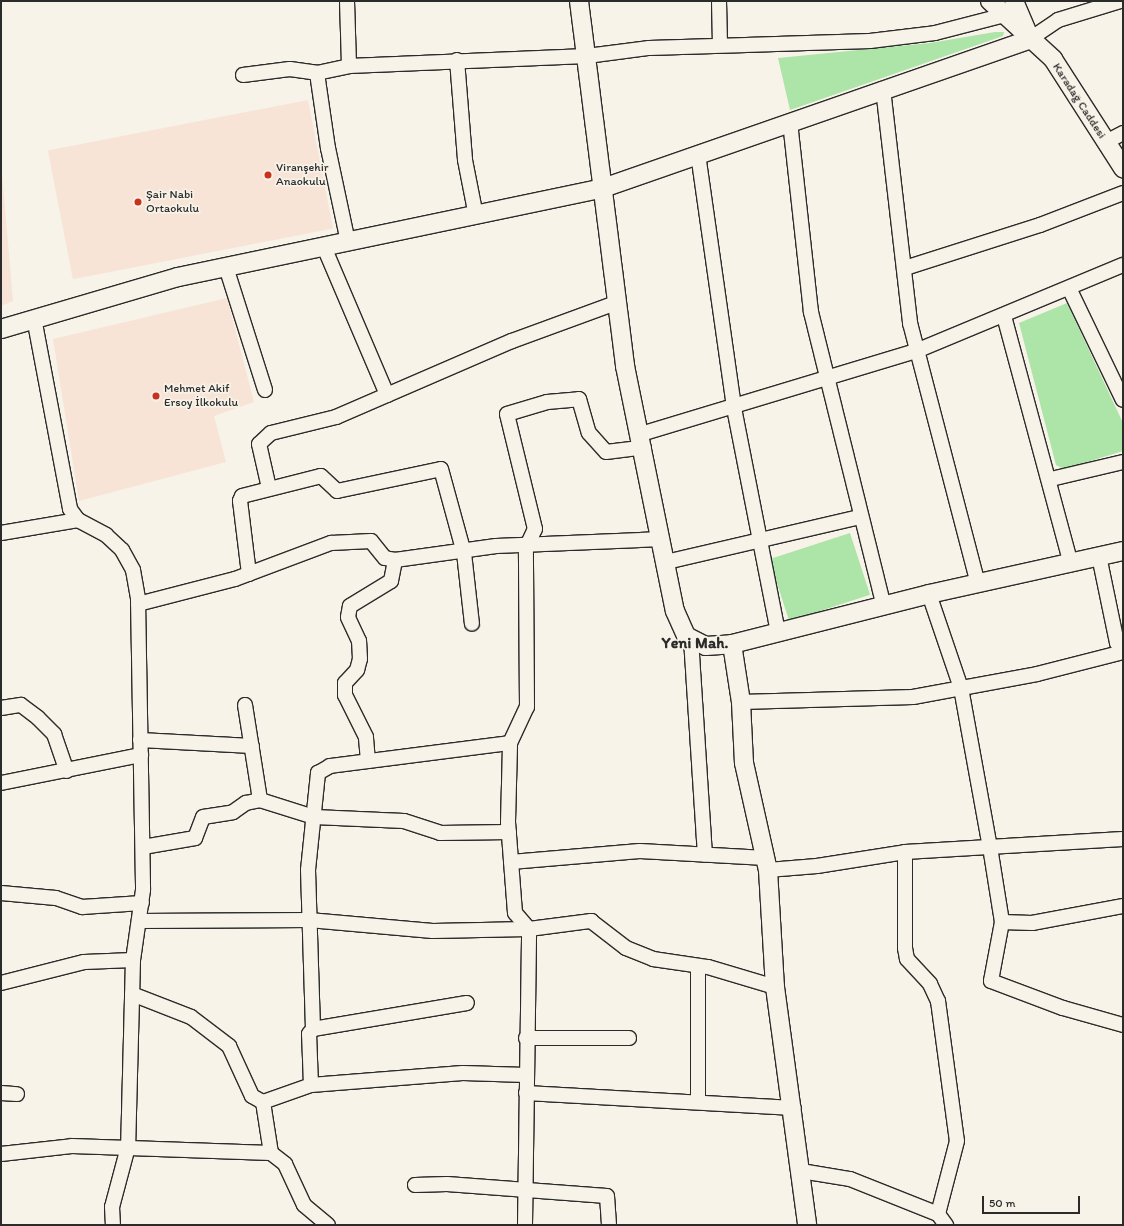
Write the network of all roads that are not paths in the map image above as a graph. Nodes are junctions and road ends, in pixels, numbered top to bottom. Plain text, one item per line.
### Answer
1 (347, 1) edge
2 (579, 1) edge
3 (719, 1) edge
4 (990, 1) edge
5 (1120, 1) edge
6 (1014, 5) edge
7 (1030, 39) junction
8 (720, 44) junction
9 (587, 56) junction
10 (457, 60) junction
11 (349, 66) junction
12 (317, 73) junction
13 (243, 74) dead end
14 (883, 89) junction
15 (790, 122) junction
16 (1123, 133) edge
17 (1106, 142) junction
18 (698, 154) junction
19 (1123, 168) edge
20 (603, 188) junction
21 (1123, 193) edge
22 (476, 216) junction
23 (348, 242) junction
24 (324, 247) junction
25 (1123, 265) edge
26 (226, 267) junction
27 (905, 268) junction
28 (1069, 288) junction
29 (616, 303) junction
30 (1004, 316) junction
31 (34, 318) junction
32 (1, 329) edge
33 (916, 351) junction
34 (826, 381) junction
35 (265, 390) dead end
36 (387, 395) junction
37 (1123, 400) edge
38 (734, 408) junction
39 (643, 440) junction
40 (1123, 462) edge
41 (1051, 479) junction
42 (269, 488) junction
43 (860, 517) junction
44 (78, 520) junction
45 (1, 533) edge
46 (662, 539) junction
47 (757, 542) junction
48 (526, 548) junction
49 (1123, 551) edge
50 (464, 553) junction
51 (1099, 556) junction
52 (395, 560) junction
53 (666, 562) junction
54 (1071, 564) junction
55 (249, 574) junction
56 (978, 584) junction
57 (929, 594) junction
58 (138, 604) junction
59 (884, 606) junction
60 (472, 624) dead end
61 (778, 633) junction
62 (691, 639) junction
63 (732, 644) junction
64 (1123, 648) edge
65 (1123, 652) edge
66 (961, 688) junction
67 (741, 702) junction
68 (245, 705) dead end
69 (1, 708) edge
70 (140, 740) junction
71 (510, 743) junction
72 (252, 746) junction
73 (141, 755) junction
74 (368, 761) junction
75 (66, 771) junction
76 (1, 782) edge
77 (260, 800) junction
78 (314, 817) junction
79 (509, 832) junction
80 (1123, 839) edge
81 (142, 847) junction
82 (990, 847) junction
83 (905, 852) junction
84 (705, 855) junction
85 (511, 862) junction
86 (767, 864) junction
87 (1, 893) edge
88 (142, 903) junction
89 (1123, 906) edge
90 (309, 920) junction
91 (139, 921) junction
92 (1002, 922) junction
93 (529, 929) junction
94 (132, 960) junction
95 (698, 966) junction
96 (1, 983) edge
97 (775, 987) junction
98 (132, 994) junction
99 (467, 1003) dead end
100 (1123, 1024) edge
101 (312, 1029) junction
102 (526, 1038) junction
103 (630, 1038) dead end
104 (526, 1074) junction
105 (311, 1085) junction
106 (1, 1093) edge
107 (526, 1093) junction
108 (17, 1094) dead end
109 (698, 1101) junction
110 (263, 1102) junction
111 (794, 1108) junction
112 (128, 1147) junction
113 (271, 1153) junction
114 (1, 1154) edge
115 (801, 1171) junction
116 (415, 1185) dead end
117 (525, 1190) junction
118 (942, 1220) edge
119 (113, 1225) edge
120 (328, 1225) edge
121 (524, 1225) edge
122 (609, 1225) edge
123 (807, 1225) edge

1 - 11 street
2 - 9 street
3 - 8 street
4 - 6 street, Karadağ Caddesi
5 - 7 street
6 - 7 street, Karadağ Caddesi
6 - 8 street
7 - 14 street
7 - 17 street, Karadağ Caddesi
8 - 9 street
9 - 10 street
9 - 20 street
10 - 11 street
10 - 22 street
11 - 12 street
12 - 13 street
12 - 23 street
14 - 15 street
14 - 27 street
15 - 18 street
15 - 34 street
16 - 17 street
17 - 19 street, Karadağ Caddesi
18 - 20 street
18 - 38 street
20 - 22 street
20 - 29 street
21 - 27 street
22 - 23 street
23 - 24 street
24 - 26 street
24 - 36 street
25 - 28 street
26 - 31 street
26 - 35 street
27 - 33 street
28 - 30 street
28 - 37 street
29 - 36 street
29 - 39 street
30 - 33 street
30 - 41 street
31 - 32 street
31 - 44 street
33 - 34 street
33 - 56 street
34 - 38 street
34 - 43 street
36 - 42 street
38 - 39 street
38 - 47 street
39 - 46 street
39 - 48 street
40 - 41 street
41 - 54 street
42 - 50 street
42 - 55 street
43 - 47 street
43 - 59 street
44 - 45 street
44 - 58 street
46 - 48 street
46 - 53 street
47 - 53 street
47 - 61 street
48 - 50 street
48 - 71 street
49 - 51 street
50 - 52 street
50 - 60 street
51 - 54 street
51 - 64 street
52 - 55 street
52 - 74 street
53 - 62 street
54 - 56 street
55 - 58 street
56 - 57 street
57 - 59 street
57 - 66 street
58 - 70 street
59 - 61 street
61 - 63 street
62 - 63 street
62 - 84 street
63 - 67 street
65 - 66 street
66 - 67 street
66 - 82 street
67 - 86 street
68 - 72 street
69 - 75 street
70 - 72 street
70 - 73 street
71 - 74 street
71 - 79 street
72 - 77 street
73 - 75 street
73 - 81 street
74 - 78 street
75 - 76 street
77 - 78 street
77 - 81 street
78 - 79 street
78 - 90 street
79 - 85 street
80 - 82 street
81 - 88 street
82 - 83 street
82 - 92 street
83 - 86 street
83 - 118 street
84 - 85 street
84 - 86 street
85 - 93 street
86 - 97 street
87 - 88 street
88 - 91 street
89 - 92 street
90 - 91 street
90 - 93 street
90 - 101 street
91 - 94 street
92 - 100 street
93 - 95 street
93 - 102 street
94 - 96 street
94 - 98 street
95 - 97 street
95 - 109 street
97 - 111 street
98 - 110 street
98 - 112 street
99 - 101 street
101 - 105 street
102 - 103 street
102 - 104 street
104 - 105 street
104 - 107 street
105 - 110 street
106 - 108 street
107 - 109 street
107 - 117 street
109 - 111 street
110 - 113 street
111 - 115 street
112 - 113 street
112 - 114 street
112 - 119 street
113 - 120 street
115 - 118 street
115 - 123 street
116 - 117 street
117 - 121 street
117 - 122 street

